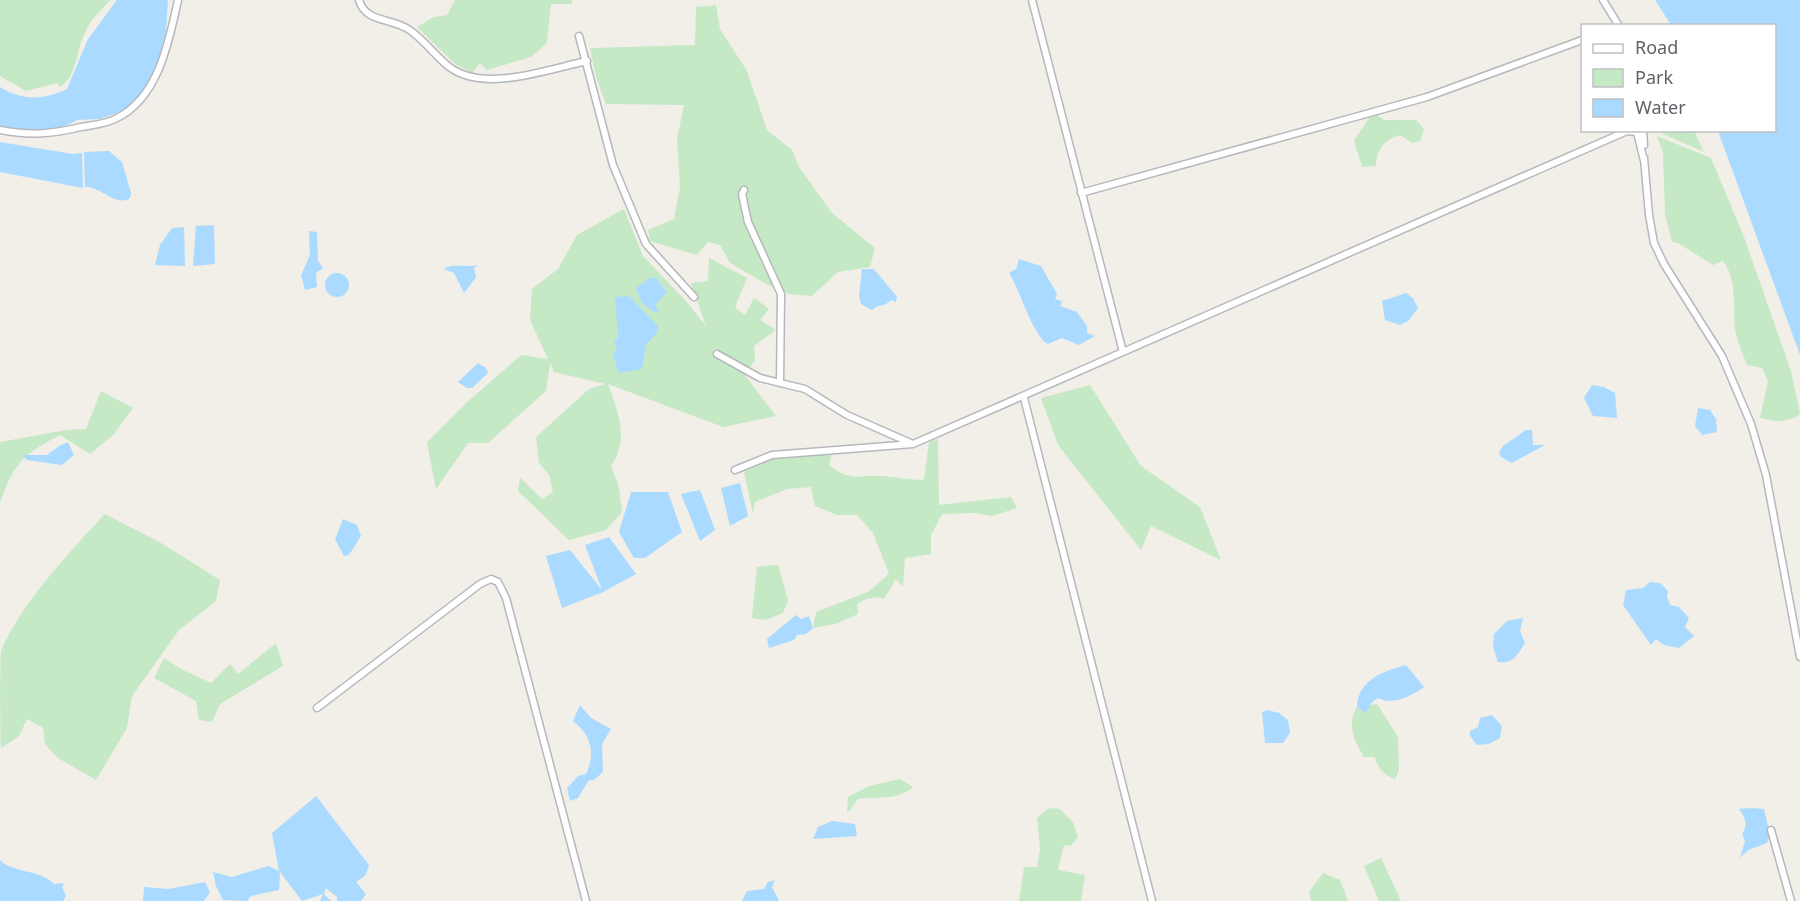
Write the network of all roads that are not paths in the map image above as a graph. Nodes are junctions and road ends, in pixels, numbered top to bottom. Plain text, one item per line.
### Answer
1 (178, 0) edge
2 (358, 0) edge
3 (1032, 0) edge
4 (1603, 0) edge
5 (1616, 24) edge
6 (579, 36) dead end
7 (1581, 40) edge
8 (587, 61) junction
9 (0, 130) edge
10 (1625, 132) edge
11 (1637, 132) edge
12 (1643, 132) edge
13 (1644, 161) junction
14 (744, 190) dead end
15 (1081, 193) junction
16 (694, 297) dead end
17 (1123, 352) junction
18 (717, 354) dead end
19 (780, 383) junction
20 (1024, 398) junction
21 (913, 444) junction
22 (735, 470) dead end
23 (1800, 657) edge
24 (317, 708) dead end
25 (1772, 830) dead end
26 (586, 901) edge
27 (1152, 901) edge
28 (1791, 901) edge

1 - 9 street
2 - 8 street
3 - 15 street
4 - 5 street
6 - 8 street
7 - 15 street
8 - 16 street
10 - 17 street
11 - 13 street
12 - 13 street
13 - 23 street
14 - 19 street
15 - 17 street
17 - 20 street
18 - 19 street
19 - 21 street
20 - 21 street
20 - 27 street
21 - 22 street
24 - 26 street
25 - 28 street

